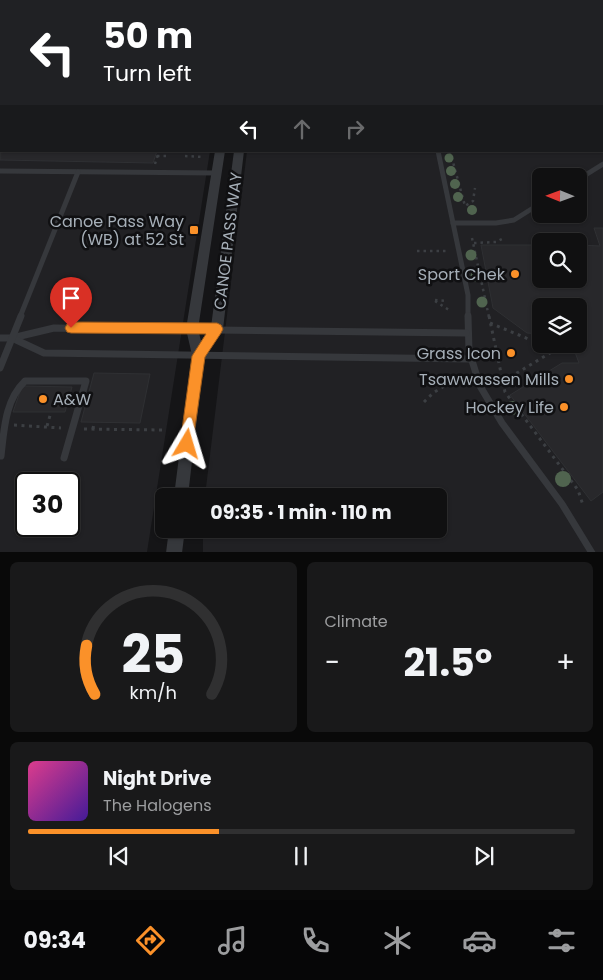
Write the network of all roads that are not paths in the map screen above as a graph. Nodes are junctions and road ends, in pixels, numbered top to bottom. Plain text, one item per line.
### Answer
1 (220, 152) edge
2 (239, 152) edge
3 (438, 152) edge
4 (603, 164) edge
5 (0, 171) edge
6 (78, 172) junction
7 (216, 173) junction
8 (588, 173) edge
9 (532, 209) edge
10 (453, 223) junction
11 (192, 329) junction
12 (217, 329) junction
13 (466, 333) junction
14 (0, 338) edge
15 (12, 338) junction
16 (198, 356) junction
17 (470, 359) junction
18 (0, 368) edge
19 (1, 456) edge
20 (64, 458) dead end
21 (182, 488) edge
22 (175, 538) edge
23 (174, 552) edge
24 (592, 552) edge

1 - 7 street, CANOE PASS WAY
2 - 12 street, CANOE PASS WAY
3 - 10 lane
4 - 8 lane
5 - 6 lane
6 - 7 lane
6 - 15 lane
7 - 11 street, CANOE PASS WAY
9 - 10 lane
10 - 13 lane
11 - 12 lane
11 - 15 lane
11 - 16 street, CANOE PASS WAY
12 - 13 lane
12 - 16 street, CANOE PASS WAY
13 - 17 lane
14 - 15 lane
15 - 16 lane
15 - 18 lane
16 - 17 lane
16 - 21 street, CANOE PASS WAY
17 - 24 lane
19 - 20 lane
22 - 23 street

